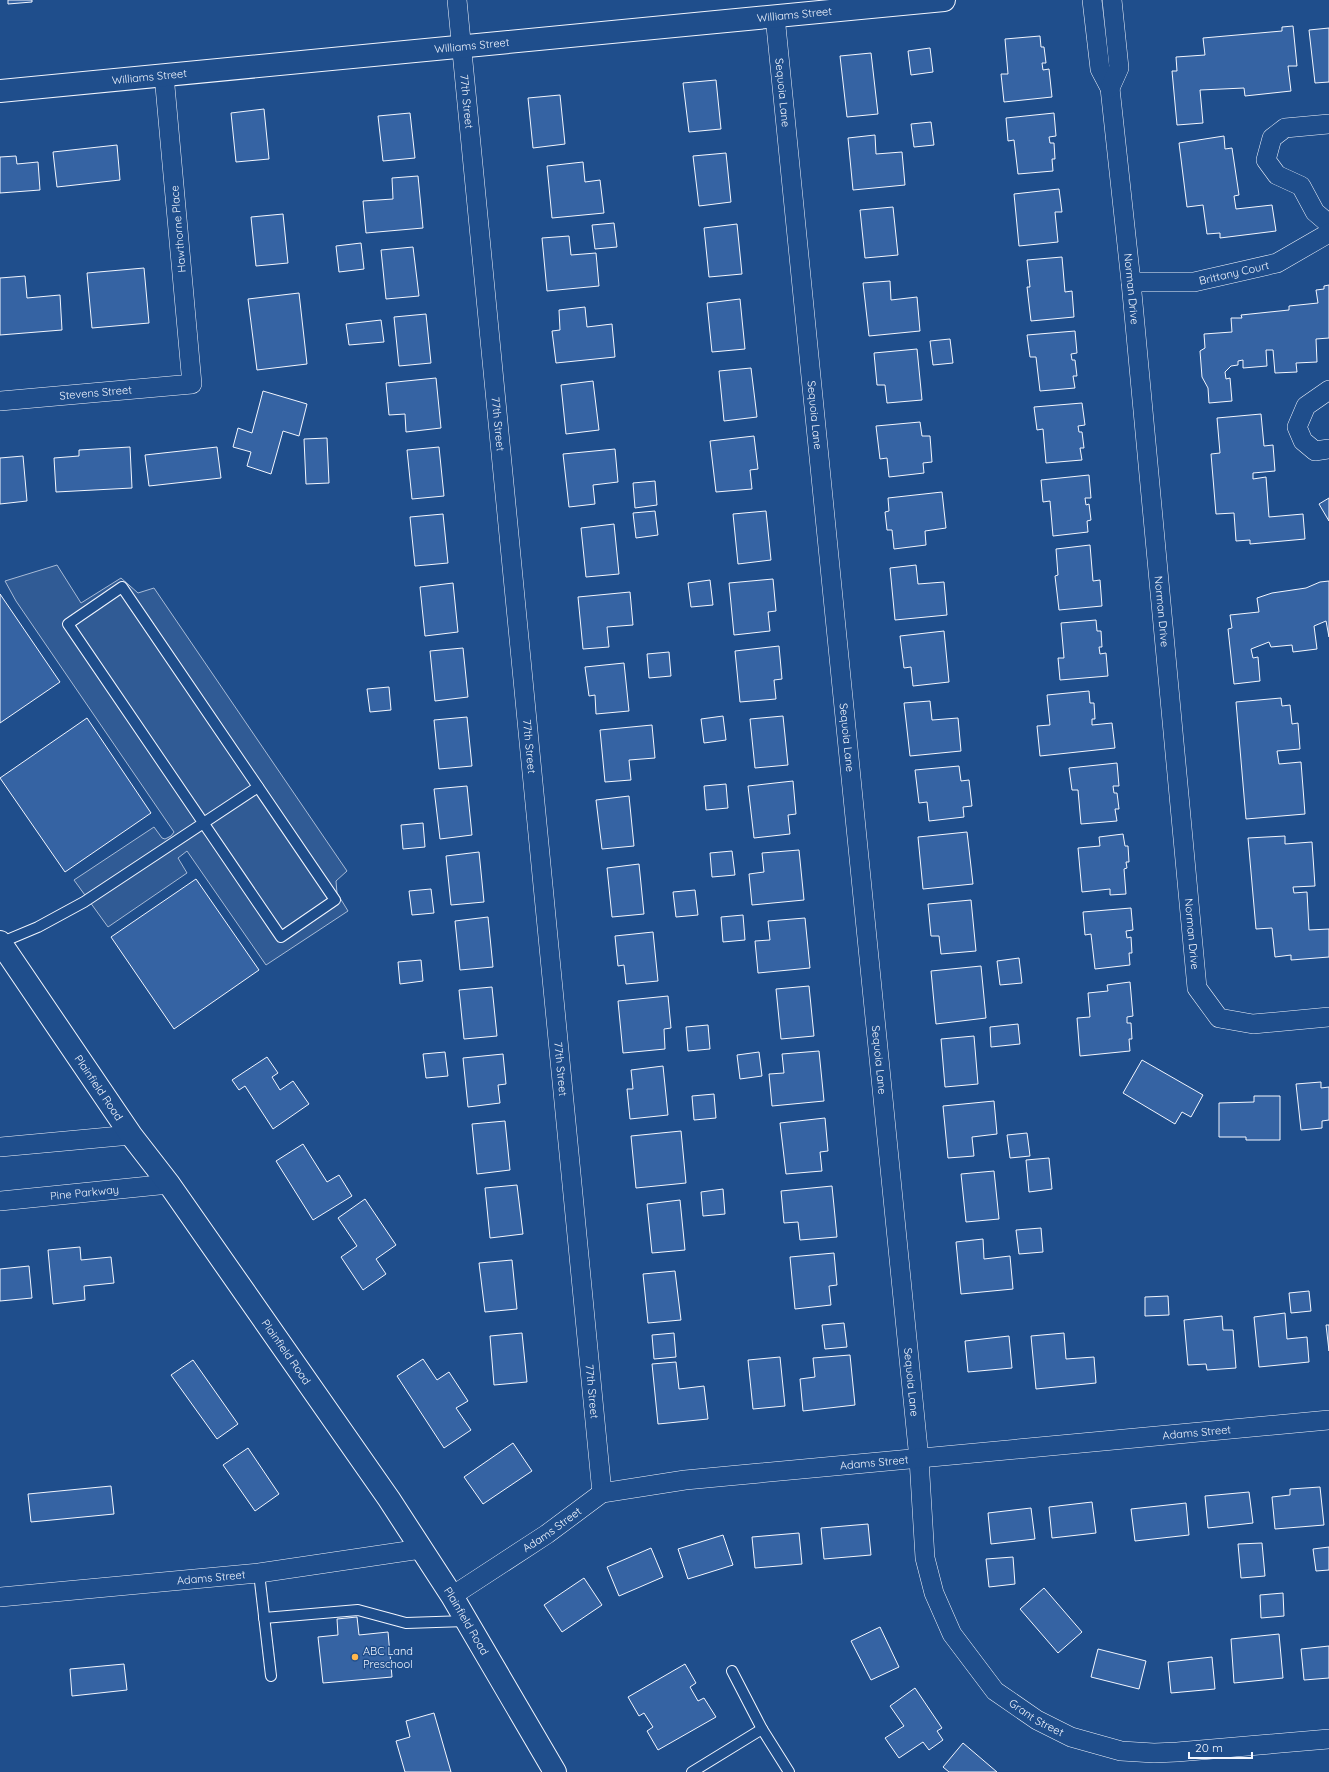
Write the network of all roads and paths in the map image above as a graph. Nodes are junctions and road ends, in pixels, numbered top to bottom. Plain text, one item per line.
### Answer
1 (457, 0) edge
2 (944, 0) edge
3 (1092, 0) edge
4 (1112, 0) edge
5 (775, 16) junction
6 (462, 46) junction
7 (164, 75) junction
8 (1110, 88) junction
9 (0, 91) edge
10 (1329, 124) edge
11 (1329, 224) edge
12 (1329, 233) edge
13 (1131, 282) junction
14 (192, 384) joint
15 (1329, 390) edge
16 (0, 401) edge
17 (1329, 449) edge
18 (258, 787) junction
19 (204, 824) junction
20 (0, 943) edge
21 (1329, 1017) edge
22 (131, 1135) junction
23 (0, 1147) edge
24 (169, 1184) junction
25 (0, 1201) edge
26 (1329, 1420) edge
27 (919, 1459) junction
28 (602, 1493) junction
29 (421, 1549) junction
30 (260, 1573) junction
31 (452, 1596) junction
32 (0, 1597) edge
33 (264, 1618) junction
34 (467, 1621) junction
35 (732, 1671) dead end
36 (271, 1676) dead end
37 (762, 1729) junction
38 (1329, 1739) edge
39 (555, 1772) edge
40 (692, 1772) edge
41 (789, 1772) edge

1 - 6 street, 77th Street
2 - 5 main road, Williams Street
3 - 8 street, Norman Drive
4 - 8 street
5 - 6 main road, Williams Street
5 - 27 street, Sequoia Lane
6 - 7 main road, Williams Street
6 - 28 street, 77th Street
7 - 9 main road, Williams Street
7 - 14 street, Hawthorne Place
8 - 13 street, Norman Drive
10 - 11 street
12 - 13 street, Brittany Court
13 - 21 street, Norman Drive
14 - 16 street, Stevens Street
15 - 17 street
18 - 19 lane
18 - 19 lane
18 - 19 lane
19 - 20 lane
20 - 22 main road, Plainfield Road
22 - 23 street
22 - 24 main road, Plainfield Road
24 - 25 street, Pine Parkway
24 - 29 main road, Plainfield Road
26 - 27 street, Adams Street
27 - 28 street, Adams Street
27 - 38 street, Grant Street
28 - 31 street, Adams Street
29 - 30 street, Adams Street
29 - 31 main road, Plainfield Road
30 - 32 street, Adams Street
30 - 33 lane
31 - 34 main road, Plainfield Road
33 - 34 lane
33 - 36 lane
34 - 39 main road, Plainfield Road
35 - 37 lane
37 - 40 lane
37 - 41 lane

